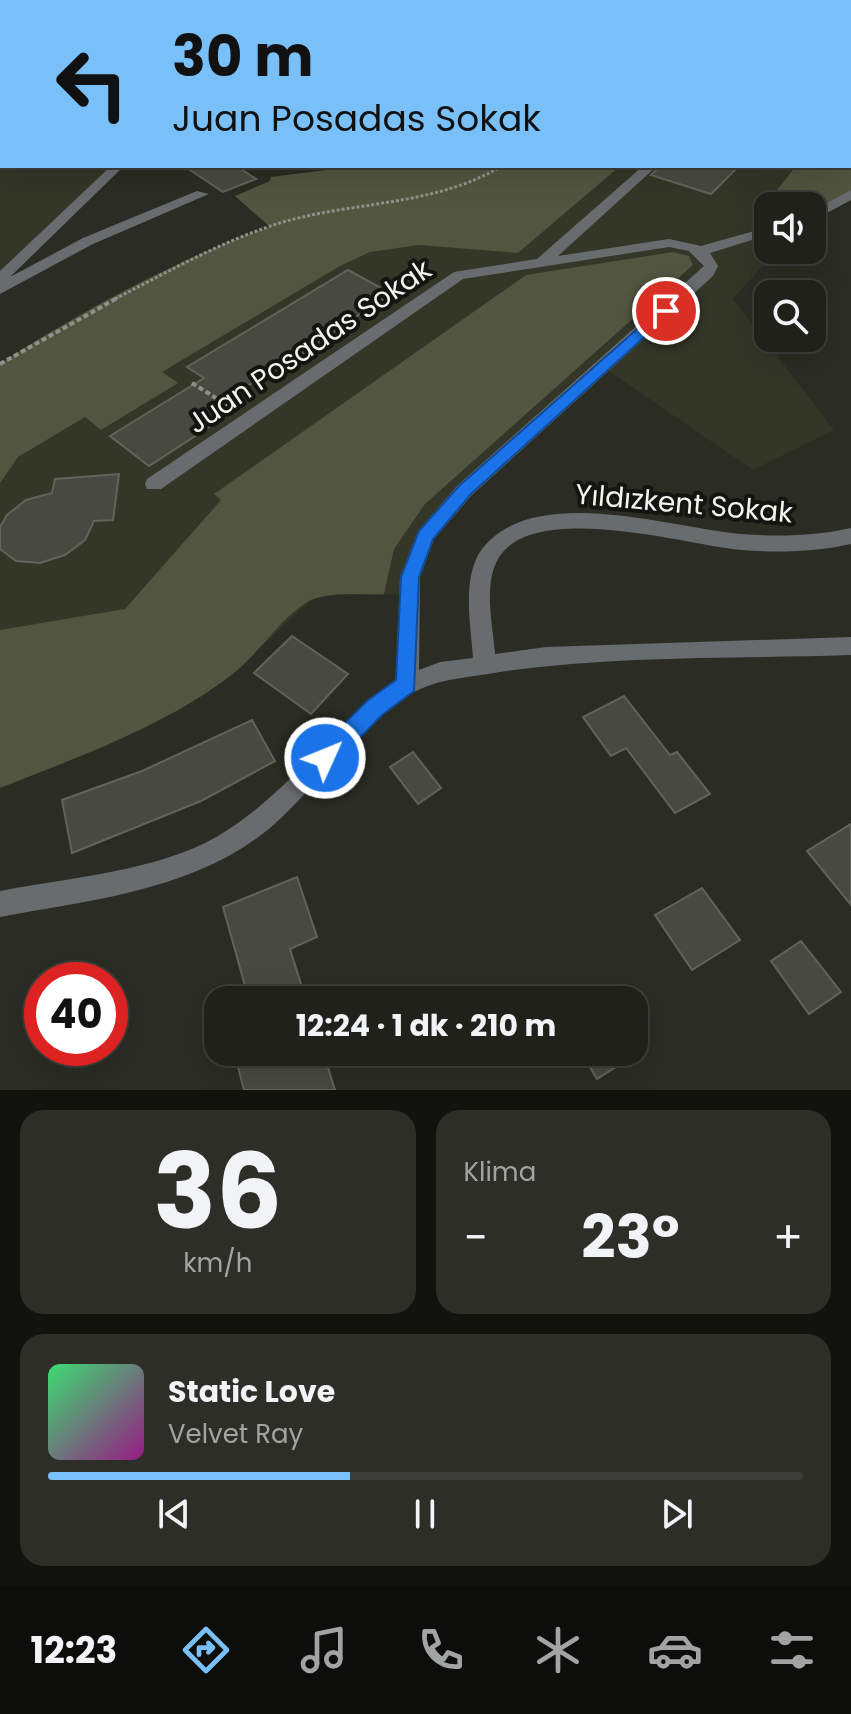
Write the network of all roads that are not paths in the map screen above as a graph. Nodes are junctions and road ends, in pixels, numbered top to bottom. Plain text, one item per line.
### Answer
1 (116, 168) edge
2 (649, 168) edge
3 (202, 194) dead end
4 (851, 194) edge
5 (826, 209) edge
6 (754, 235) edge
7 (701, 251) junction
8 (541, 262) junction
9 (0, 279) edge
10 (0, 289) edge
11 (154, 484) dead end
12 (851, 536) edge
13 (851, 646) edge
14 (484, 664) junction
15 (407, 684) junction
16 (0, 904) edge

1 - 9 street
2 - 8 street
3 - 10 street
4 - 5 street
6 - 7 street
7 - 8 street, Juan Posadas Sokak
7 - 15 street
8 - 11 street, Juan Posadas Sokak
12 - 14 street, Yıldızkent Sokak
13 - 14 street
14 - 15 street
15 - 16 street

